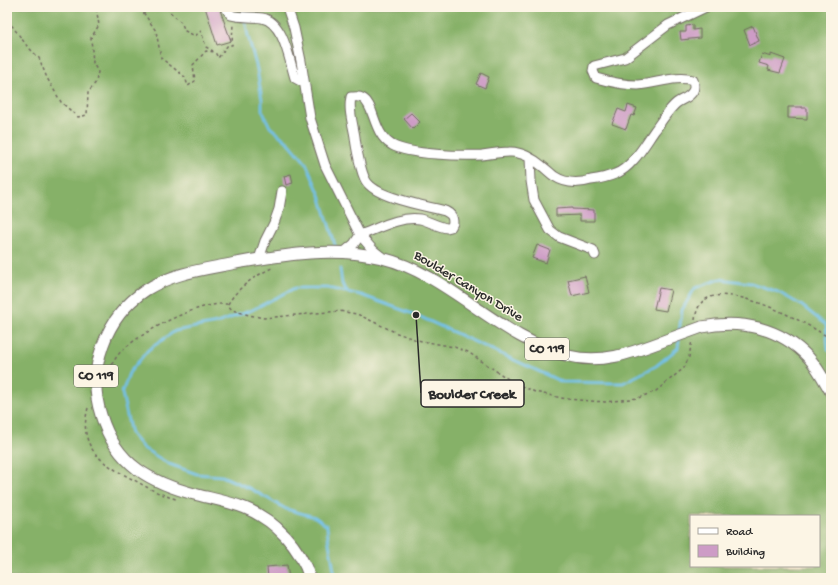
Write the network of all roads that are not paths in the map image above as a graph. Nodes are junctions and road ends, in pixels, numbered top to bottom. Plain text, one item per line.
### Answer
1 (225, 7) edge
2 (287, 7) edge
3 (706, 7) edge
4 (304, 83) junction
5 (530, 158) junction
6 (282, 191) dead end
7 (360, 235) junction
8 (343, 253) junction
9 (595, 255) dead end
10 (383, 258) junction
11 (259, 259) junction
12 (831, 392) edge
13 (310, 578) edge

1 - 4 street
2 - 4 street
3 - 5 street
4 - 7 street
5 - 7 street
5 - 9 street
6 - 11 street
7 - 8 street
7 - 10 street
8 - 10 main road, Boulder Canyon Drive / CO 119
8 - 11 main road, Boulder Canyon Drive / CO 119
10 - 12 main road, Boulder Canyon Drive / CO 119, bridge
11 - 13 main road, Boulder Canyon Drive / CO 119

